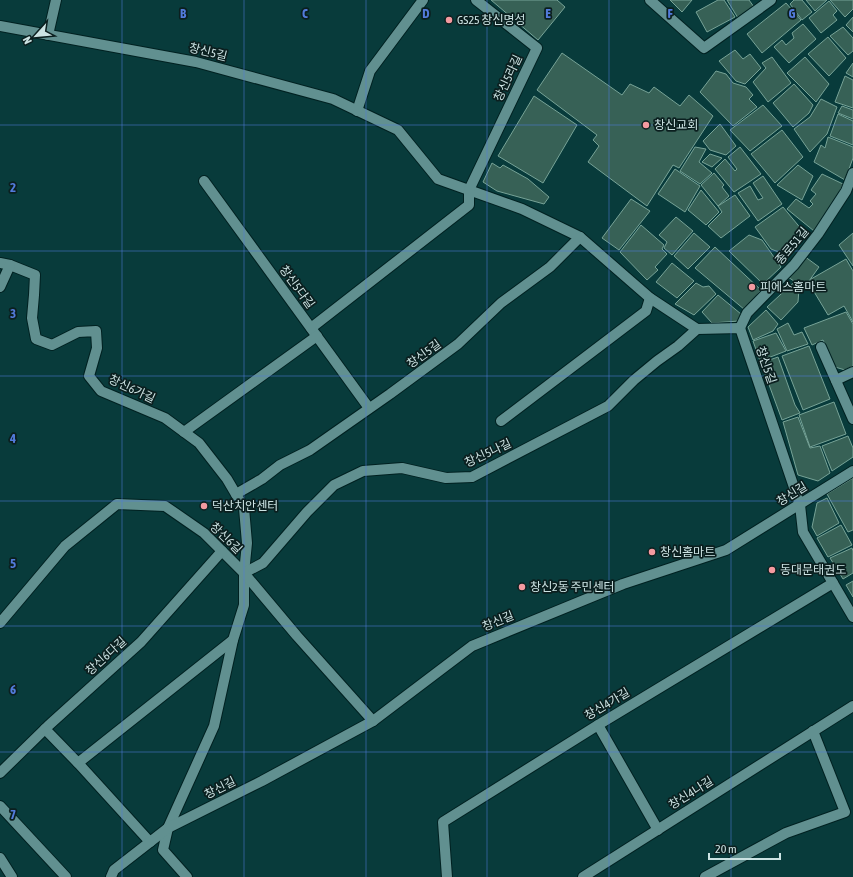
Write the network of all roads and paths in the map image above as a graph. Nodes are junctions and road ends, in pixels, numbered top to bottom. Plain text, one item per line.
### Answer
1 (56, 0) edge
2 (423, 0) edge
3 (476, 0) edge
4 (650, 0) edge
5 (771, 0) edge
6 (0, 26) edge
7 (48, 35) junction
8 (357, 111) junction
9 (853, 174) edge
10 (204, 181) dead end
11 (470, 190) junction
12 (850, 194) edge
13 (580, 237) junction
14 (0, 263) edge
15 (10, 265) junction
16 (0, 287) edge
17 (650, 298) junction
18 (311, 328) junction
19 (740, 328) junction
20 (697, 330) junction
21 (317, 336) junction
22 (821, 347) dead end
23 (853, 372) edge
24 (836, 380) junction
25 (369, 408) junction
26 (853, 419) edge
27 (501, 421) dead end
28 (184, 432) junction
29 (853, 471) edge
30 (236, 494) junction
31 (800, 505) junction
32 (222, 551) junction
33 (244, 573) junction
34 (833, 582) junction
35 (853, 617) edge
36 (0, 623) edge
37 (233, 640) junction
38 (853, 706) edge
39 (373, 721) junction
40 (598, 725) junction
41 (45, 729) junction
42 (813, 731) junction
43 (78, 763) junction
44 (0, 773) edge
45 (0, 806) edge
46 (168, 828) junction
47 (658, 830) junction
48 (150, 842) junction
49 (0, 858) edge
50 (12, 877) edge
51 (66, 877) edge
52 (110, 877) edge
53 (187, 877) edge
54 (447, 877) edge
55 (583, 877) edge
56 (705, 877) edge

1 - 7 street
2 - 8 street
3 - 11 street, 창신5라길
4 - 5 street
6 - 7 street, 창신5길
7 - 8 street, 창신5길
8 - 11 street, 창신5길
9 - 12 street, 종로51길
10 - 18 street, 창신5다길
11 - 13 street, 창신5길
11 - 18 street
12 - 19 street, 종로51길
13 - 17 street, 창신5길
13 - 25 street, 창신5길
14 - 15 street, 창신6가길
15 - 16 street
15 - 28 street, 창신6가길
17 - 20 street, 창신5길
17 - 27 street
18 - 21 street, 창신5다길
19 - 20 street
19 - 31 street, 창신5길
20 - 33 street, 창신5나길
21 - 25 street, 창신5다길
21 - 28 street
22 - 24 street
23 - 24 street
24 - 26 street
25 - 30 street
28 - 30 street, 창신6가길
29 - 31 street, 창신길
30 - 33 street, 창신6가길
31 - 34 street, 창신5길
31 - 39 street, 창신길
32 - 33 street, 창신6길
32 - 36 street, 창신6길
32 - 41 street, 창신6다길
33 - 37 street, 창신길
33 - 39 street, 창신6길
34 - 35 street, 창신5길
34 - 40 street, 창신4가길
37 - 43 street
37 - 46 street, 창신길
38 - 42 street, 창신4나길
39 - 46 street, 창신길
40 - 47 street
40 - 54 street, 창신4가길
41 - 43 street
41 - 44 street, 창신6다길
42 - 47 street, 창신4나길
42 - 56 street
43 - 48 street
45 - 51 street
46 - 48 street, 창신길
46 - 53 street, 창신길
47 - 55 street, 창신4나길
48 - 52 street, 창신길
49 - 50 street

